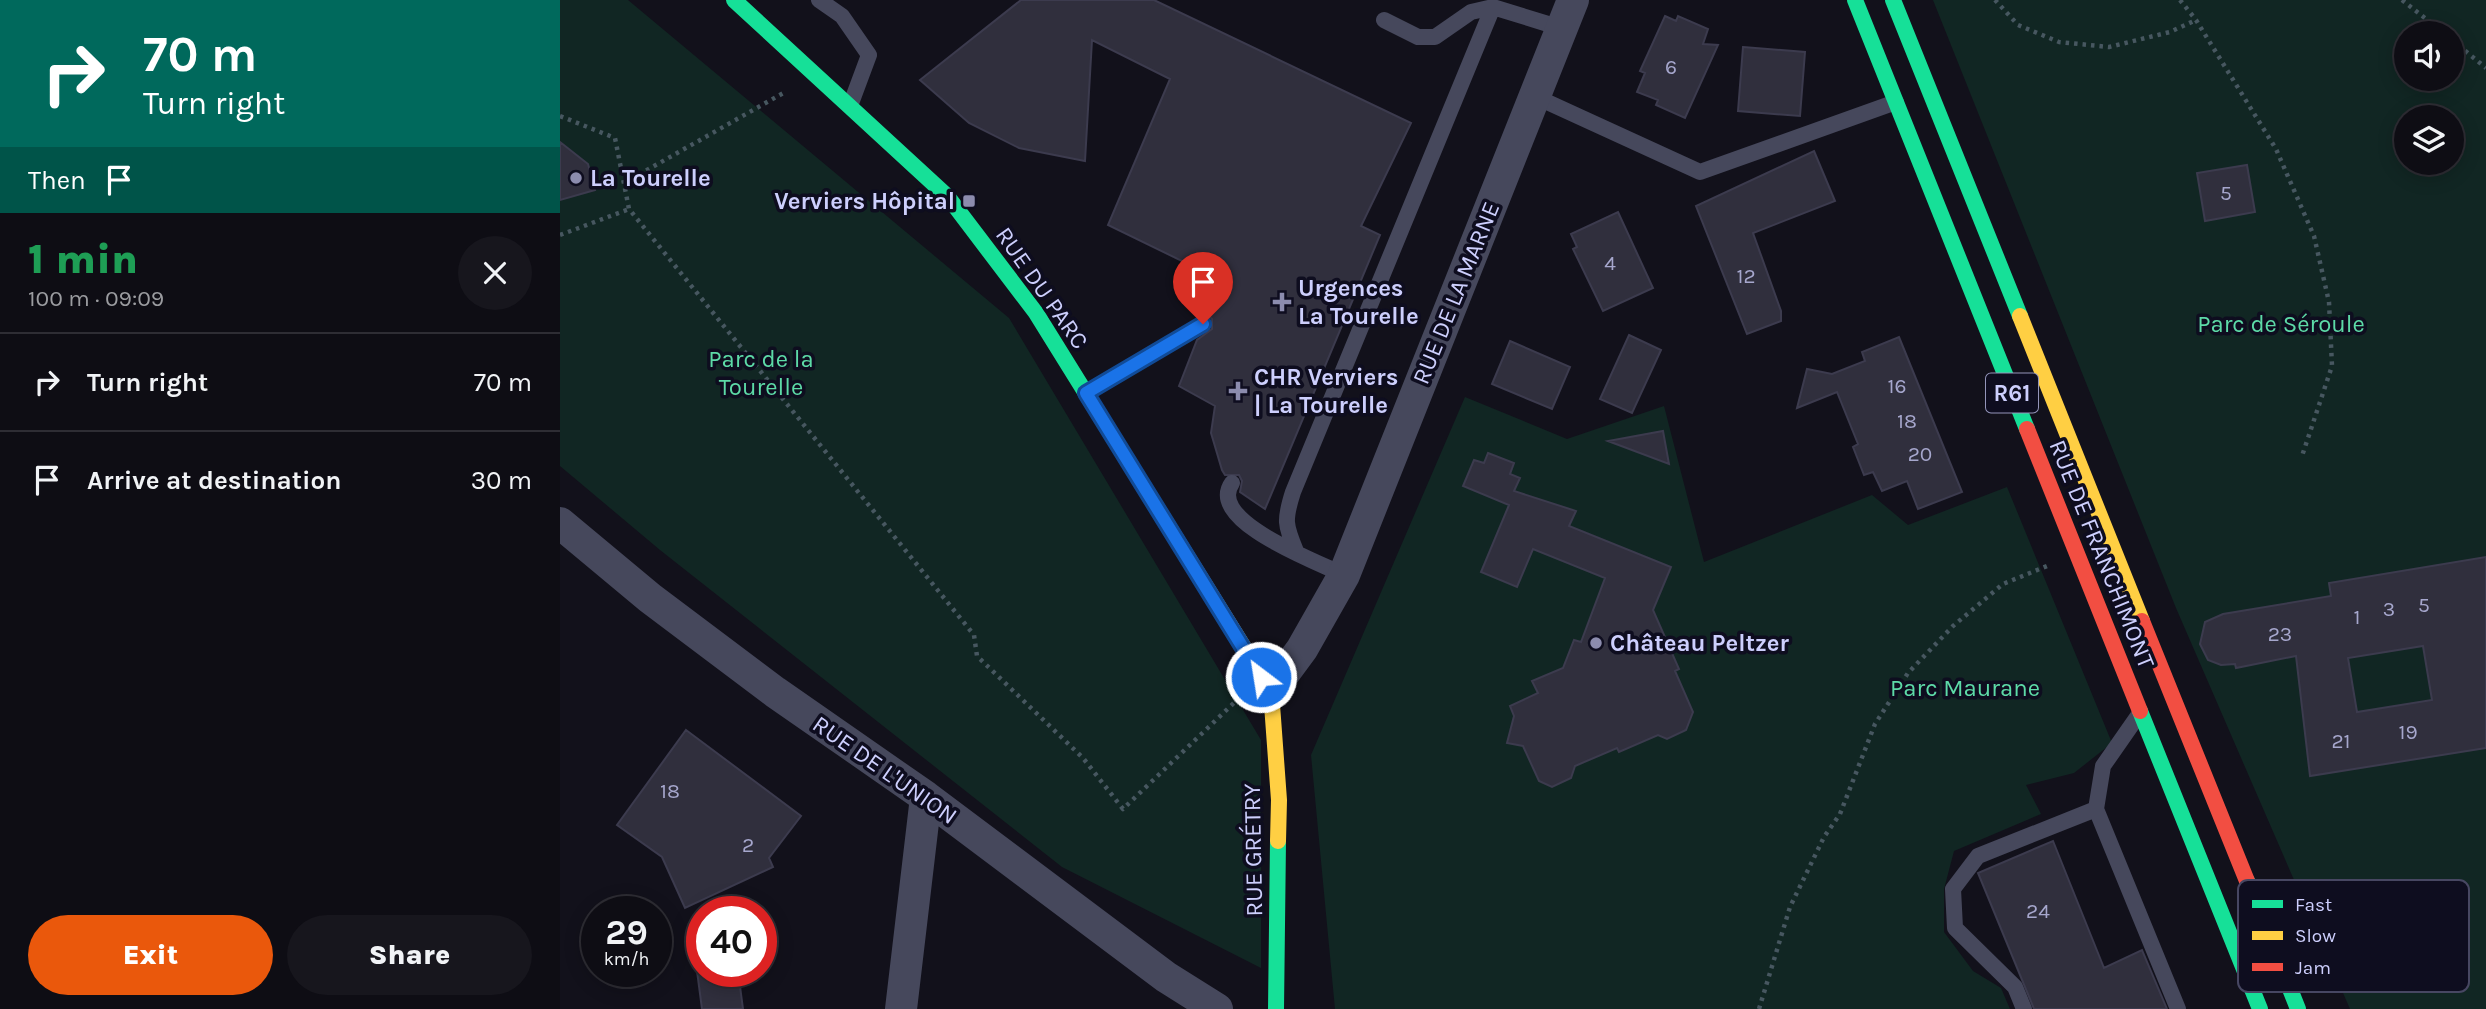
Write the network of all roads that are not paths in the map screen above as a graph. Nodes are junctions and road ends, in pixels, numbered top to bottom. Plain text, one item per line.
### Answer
1 (734, 0) edge
2 (819, 0) edge
3 (1855, 0) edge
4 (1893, 0) edge
5 (1493, 7) junction
6 (1567, 14) edge
7 (1384, 20) dead end
8 (1534, 96) junction
9 (1896, 102) junction
10 (850, 106) junction
11 (1203, 324) dead end
12 (1086, 393) junction
13 (1232, 483) dead end
14 (560, 523) edge
15 (1296, 551) junction
16 (1344, 575) junction
17 (1266, 684) junction
18 (2141, 711) junction
19 (926, 797) junction
20 (2096, 808) junction
21 (2246, 880) edge
22 (2238, 954) edge
23 (2253, 992) edge
24 (2291, 992) edge
25 (901, 1009) edge
26 (1217, 1009) edge
27 (1276, 1009) edge
28 (2024, 1009) edge
29 (2178, 1009) edge
30 (2260, 1009) edge
31 (2298, 1009) edge

1 - 10 main road, RUE DU PARC
2 - 10 lane
3 - 9 main road, RUE DE FRANCHIMONT / R61
4 - 21 main road, RUE DE FRANCHIMONT / R61
5 - 6 lane
5 - 7 lane
5 - 15 lane
6 - 8 street, RUE DE LA MARNE
8 - 9 lane
8 - 16 street, RUE DE LA MARNE
9 - 18 main road, RUE DE FRANCHIMONT / R61
10 - 12 main road, RUE DU PARC
11 - 12 lane
12 - 17 main road, RUE DU PARC
13 - 15 lane
14 - 19 street, RUE DE L'UNION
15 - 16 lane
16 - 17 street, RUE DE LA MARNE
17 - 27 main road, RUE GRÉTRY
18 - 20 lane
18 - 22 main road, RUE DE FRANCHIMONT / R61
19 - 25 street
19 - 26 street, RUE DE L'UNION
20 - 28 lane
20 - 29 lane
23 - 30 main road, RUE DE FRANCHIMONT / R61
24 - 31 main road, RUE DE FRANCHIMONT / R61

